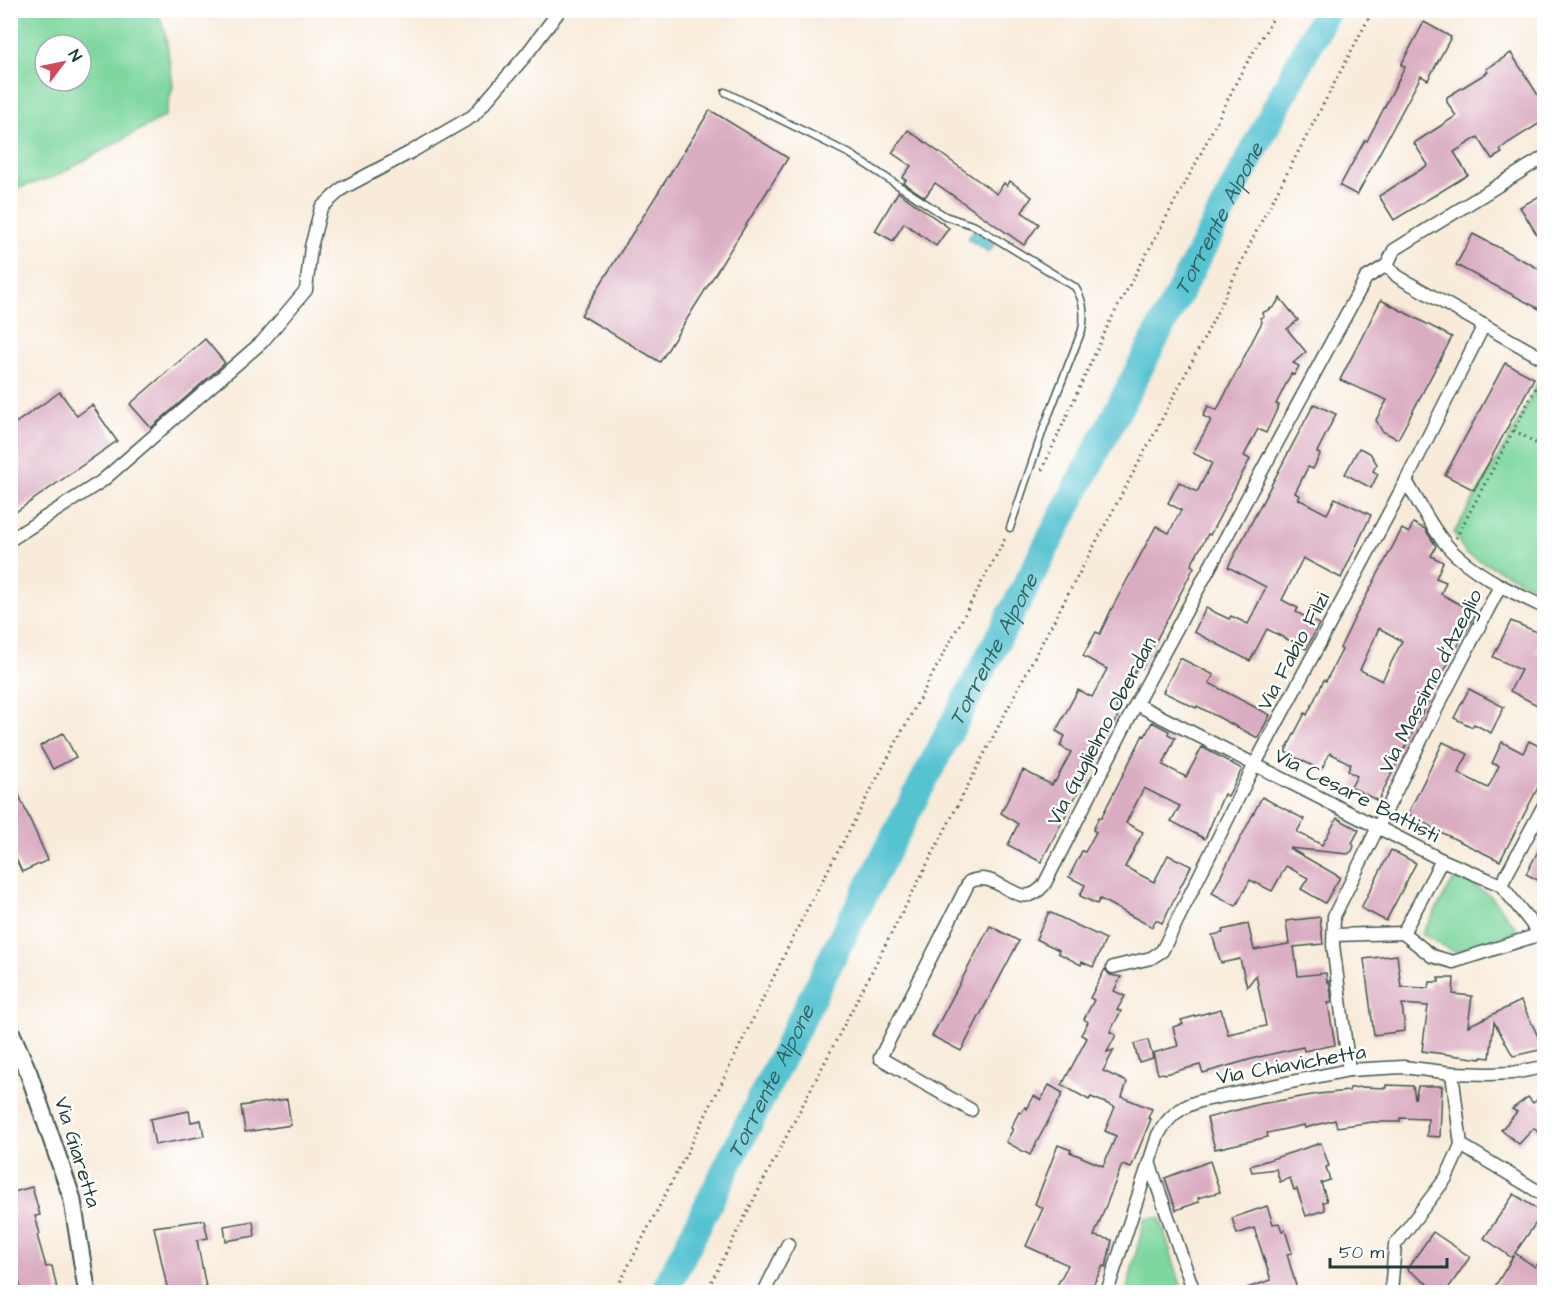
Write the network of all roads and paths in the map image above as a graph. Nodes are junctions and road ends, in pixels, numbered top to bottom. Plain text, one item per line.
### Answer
1 (560, 10) edge
2 (1278, 10) edge
3 (1373, 10) edge
4 (725, 92) dead end
5 (1545, 157) edge
6 (1387, 265) junction
7 (1484, 325) junction
8 (1545, 359) edge
9 (1545, 373) edge
10 (1514, 430) junction
11 (1545, 448) edge
12 (1039, 476) dead end
13 (1406, 481) junction
14 (1010, 528) joint
15 (10, 540) edge
16 (1451, 549) junction
17 (1500, 586) junction
18 (1545, 607) edge
19 (1136, 704) junction
20 (1254, 765) junction
21 (1545, 805) edge
22 (1378, 826) junction
23 (1442, 860) junction
24 (1501, 885) junction
25 (1403, 933) junction
26 (1334, 934) junction
27 (1543, 936) edge
28 (1113, 968) dead end
29 (10, 1030) edge
30 (1545, 1067) edge
31 (1349, 1070) junction
32 (1452, 1073) junction
33 (971, 1110) dead end
34 (1461, 1145) junction
35 (1149, 1162) junction
36 (1545, 1195) edge
37 (788, 1244) dead end
38 (87, 1293) edge
39 (615, 1293) edge
40 (706, 1293) edge
41 (764, 1293) edge
42 (1107, 1293) edge
43 (1194, 1293) edge
44 (1391, 1293) edge

1 - 15 street
2 - 12 path
3 - 40 path
4 - 14 lane
5 - 6 street, Via Guglielmo Oberdan
6 - 7 street
6 - 19 street, Via Guglielmo Oberdan
7 - 8 street
7 - 13 street, Via Fabio Filzi
9 - 10 path
10 - 11 path
10 - 16 path
13 - 16 street, Via Massimo d'Azeglio
13 - 20 street, Via Fabio Filzi
14 - 39 path
16 - 17 street, Via Massimo d'Azeglio
17 - 18 street, Via Massimo d'Azeglio
17 - 22 street, Via Massimo d'Azeglio
19 - 20 street, Via Cesare Battisti
19 - 33 street, Via Guglielmo Oberdan
20 - 22 street, Via Cesare Battisti
20 - 28 street, Via Fabio Filzi
21 - 24 street
22 - 23 street, Via Cesare Battisti
22 - 26 street, Via Massimo d'Azeglio
23 - 24 street, Via Cesare Battisti
23 - 25 street
24 - 27 street, Via Cesare Battisti
25 - 26 street
25 - 27 street
26 - 31 street, Via Massimo d'Azeglio
29 - 38 street, Via Giaretta
30 - 32 street, Via Chiavichetta
31 - 32 street, Via Chiavichetta
31 - 35 street, Via Chiavichetta
32 - 34 street
34 - 36 street
34 - 44 street
35 - 42 street, Via Chiavichetta
35 - 43 street
37 - 41 street

